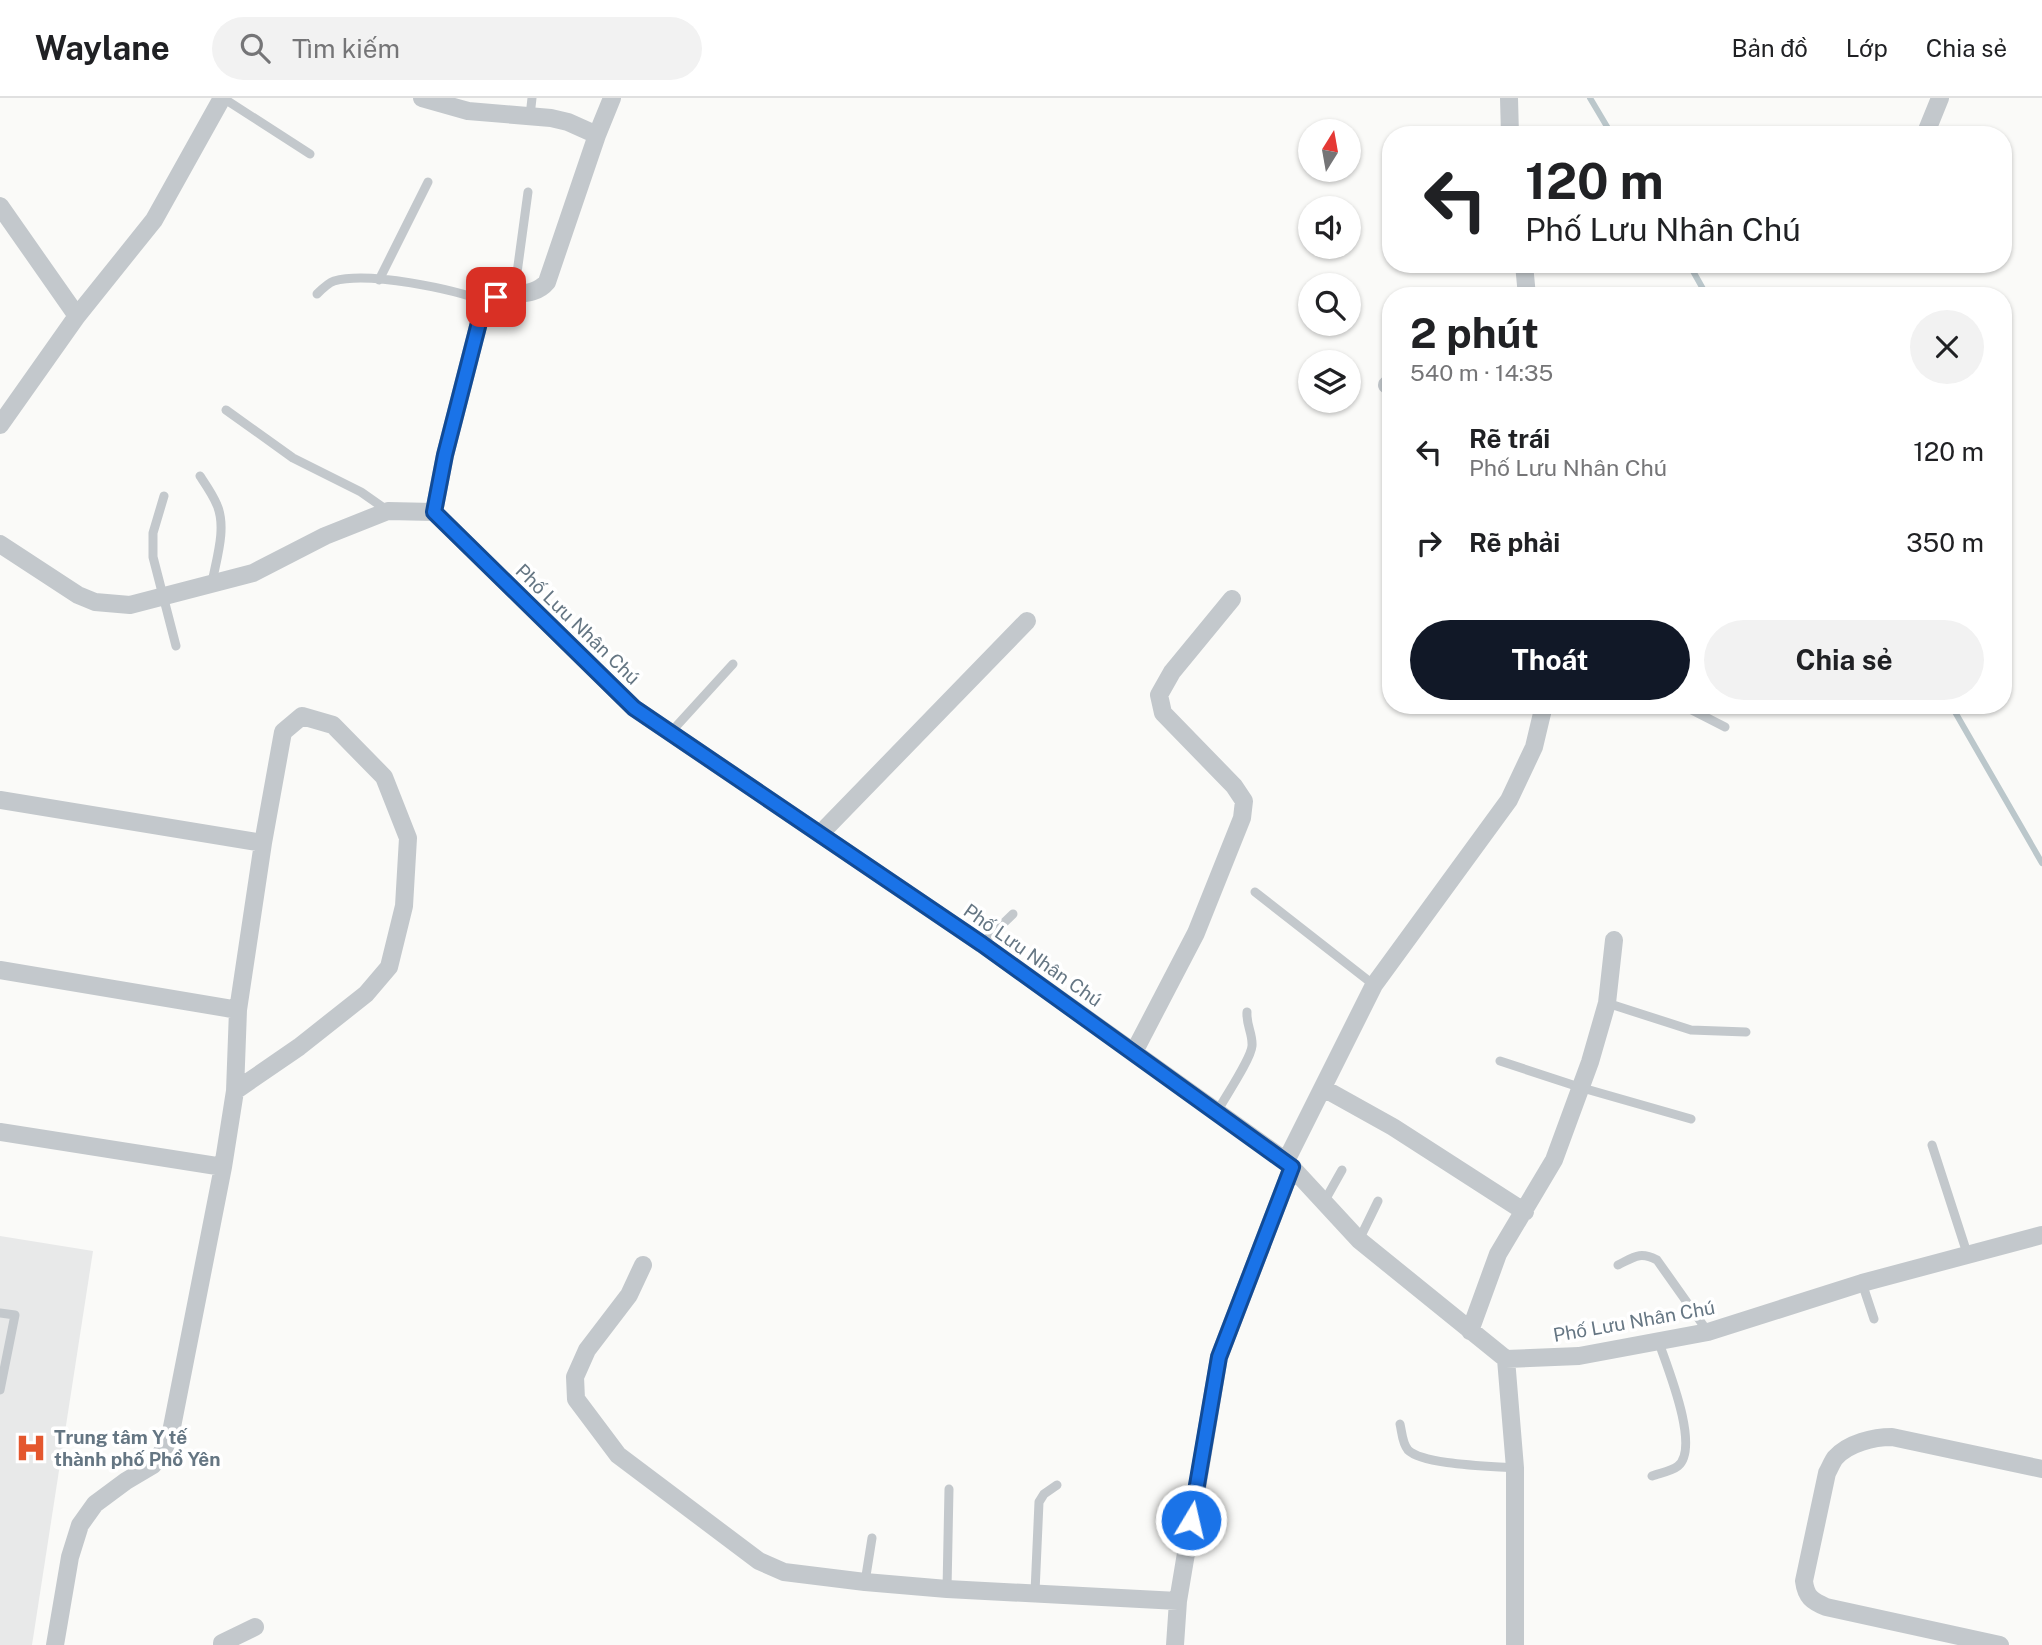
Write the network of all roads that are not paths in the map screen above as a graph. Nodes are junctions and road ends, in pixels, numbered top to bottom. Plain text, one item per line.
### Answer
1 (223, 98) edge
2 (422, 98) edge
3 (612, 98) edge
4 (1509, 98) edge
5 (1940, 98) edge
6 (531, 107) edge
7 (1510, 126) edge
8 (1929, 126) edge
9 (597, 135) junction
10 (310, 154) dead end
11 (428, 182) dead end
12 (528, 192) dead end
13 (0, 206) edge
14 (379, 280) junction
15 (317, 294) dead end
16 (514, 295) junction
17 (487, 302) junction
18 (77, 316) junction
19 (226, 410) dead end
20 (0, 425) edge
21 (200, 476) dead end
22 (164, 496) dead end
23 (388, 511) junction
24 (434, 512) junction
25 (0, 544) edge
26 (212, 584) junction
27 (162, 596) junction
28 (1232, 599) dead end
29 (1027, 621) dead end
30 (176, 646) dead end
31 (733, 664) dead end
32 (1542, 714) edge
33 (1700, 714) edge
34 (1725, 727) dead end
35 (671, 732) junction
36 (0, 800) edge
37 (821, 833) junction
38 (262, 843) junction
39 (1255, 892) dead end
40 (1013, 914) dead end
41 (1614, 940) dead end
42 (982, 944) junction
43 (0, 971) edge
44 (1374, 985) junction
45 (1607, 1003) junction
46 (238, 1010) junction
47 (1247, 1012) dead end
48 (1746, 1032) dead end
49 (1134, 1052) junction
50 (1500, 1061) dead end
51 (1579, 1087) junction
52 (1324, 1088) junction
53 (235, 1091) junction
54 (1217, 1112) junction
55 (1690, 1119) dead end
56 (0, 1132) edge
57 (1932, 1145) dead end
58 (1289, 1164) junction
59 (223, 1167) junction
60 (1342, 1170) dead end
61 (1378, 1200) dead end
62 (1324, 1202) junction
63 (1525, 1212) junction
64 (2042, 1235) edge
65 (1359, 1240) junction
66 (1967, 1254) junction
67 (643, 1265) dead end
68 (1618, 1265) dead end
69 (1861, 1283) junction
70 (0, 1312) edge
71 (1874, 1318) dead end
72 (1470, 1331) junction
73 (1708, 1332) junction
74 (1658, 1340) junction
75 (1506, 1359) junction
76 (2, 1373) edge
77 (0, 1390) edge
78 (1400, 1424) dead end
79 (1515, 1468) junction
80 (2042, 1469) edge
81 (1652, 1476) dead end
82 (1057, 1485) dead end
83 (949, 1489) dead end
84 (872, 1538) dead end
85 (865, 1581) junction
86 (947, 1589) junction
87 (1035, 1592) junction
88 (1178, 1601) junction
89 (255, 1627) dead end
90 (55, 1645) edge
91 (222, 1645) edge
92 (1175, 1645) edge
93 (1515, 1645) edge
94 (2000, 1645) edge

1 - 10 lane
1 - 18 street
2 - 6 street
3 - 9 street
4 - 7 street
5 - 8 street
6 - 9 street
9 - 16 street
11 - 14 lane
12 - 16 lane
13 - 18 street
14 - 15 lane
14 - 17 lane
16 - 17 street
17 - 24 street
18 - 20 street
19 - 23 lane
21 - 26 lane
22 - 27 lane
23 - 24 street
23 - 26 street
24 - 35 street, Phố Lưu Nhân Chú
25 - 27 street
26 - 27 street
27 - 30 lane
28 - 49 street
29 - 37 street
31 - 35 lane
32 - 44 street
33 - 34 lane
35 - 37 street, Phố Lưu Nhân Chú
36 - 38 street
37 - 42 street, Phố Lưu Nhân Chú
38 - 46 street
38 - 53 street
39 - 44 lane
40 - 42 lane
41 - 45 street
42 - 49 street, Phố Lưu Nhân Chú
43 - 46 street
44 - 52 street
45 - 48 lane
45 - 51 street
46 - 53 street
47 - 54 lane
49 - 54 street, Phố Lưu Nhân Chú
50 - 51 lane
51 - 55 lane
51 - 63 street
52 - 58 street
52 - 63 street
53 - 59 street
54 - 58 street, Phố Lưu Nhân Chú
56 - 59 street
57 - 66 lane
58 - 62 street, Phố Lưu Nhân Chú
58 - 88 street
59 - 90 street
60 - 62 lane
61 - 65 lane
62 - 65 street, Phố Lưu Nhân Chú
63 - 72 street
64 - 66 street, Phố Lưu Nhân Chú
65 - 72 street, Phố Lưu Nhân Chú
66 - 69 street, Phố Lưu Nhân Chú
67 - 85 street
68 - 73 lane
69 - 71 lane
69 - 73 street, Phố Lưu Nhân Chú
70 - 76 lane
72 - 75 street, Phố Lưu Nhân Chú
73 - 74 street, Phố Lưu Nhân Chú
74 - 75 street, Phố Lưu Nhân Chú
74 - 81 lane
75 - 79 street
76 - 77 lane
78 - 79 lane
79 - 93 street
80 - 94 street
82 - 87 lane
83 - 86 lane
84 - 85 lane
85 - 86 street
86 - 87 street
87 - 88 street
88 - 92 street
89 - 91 street

